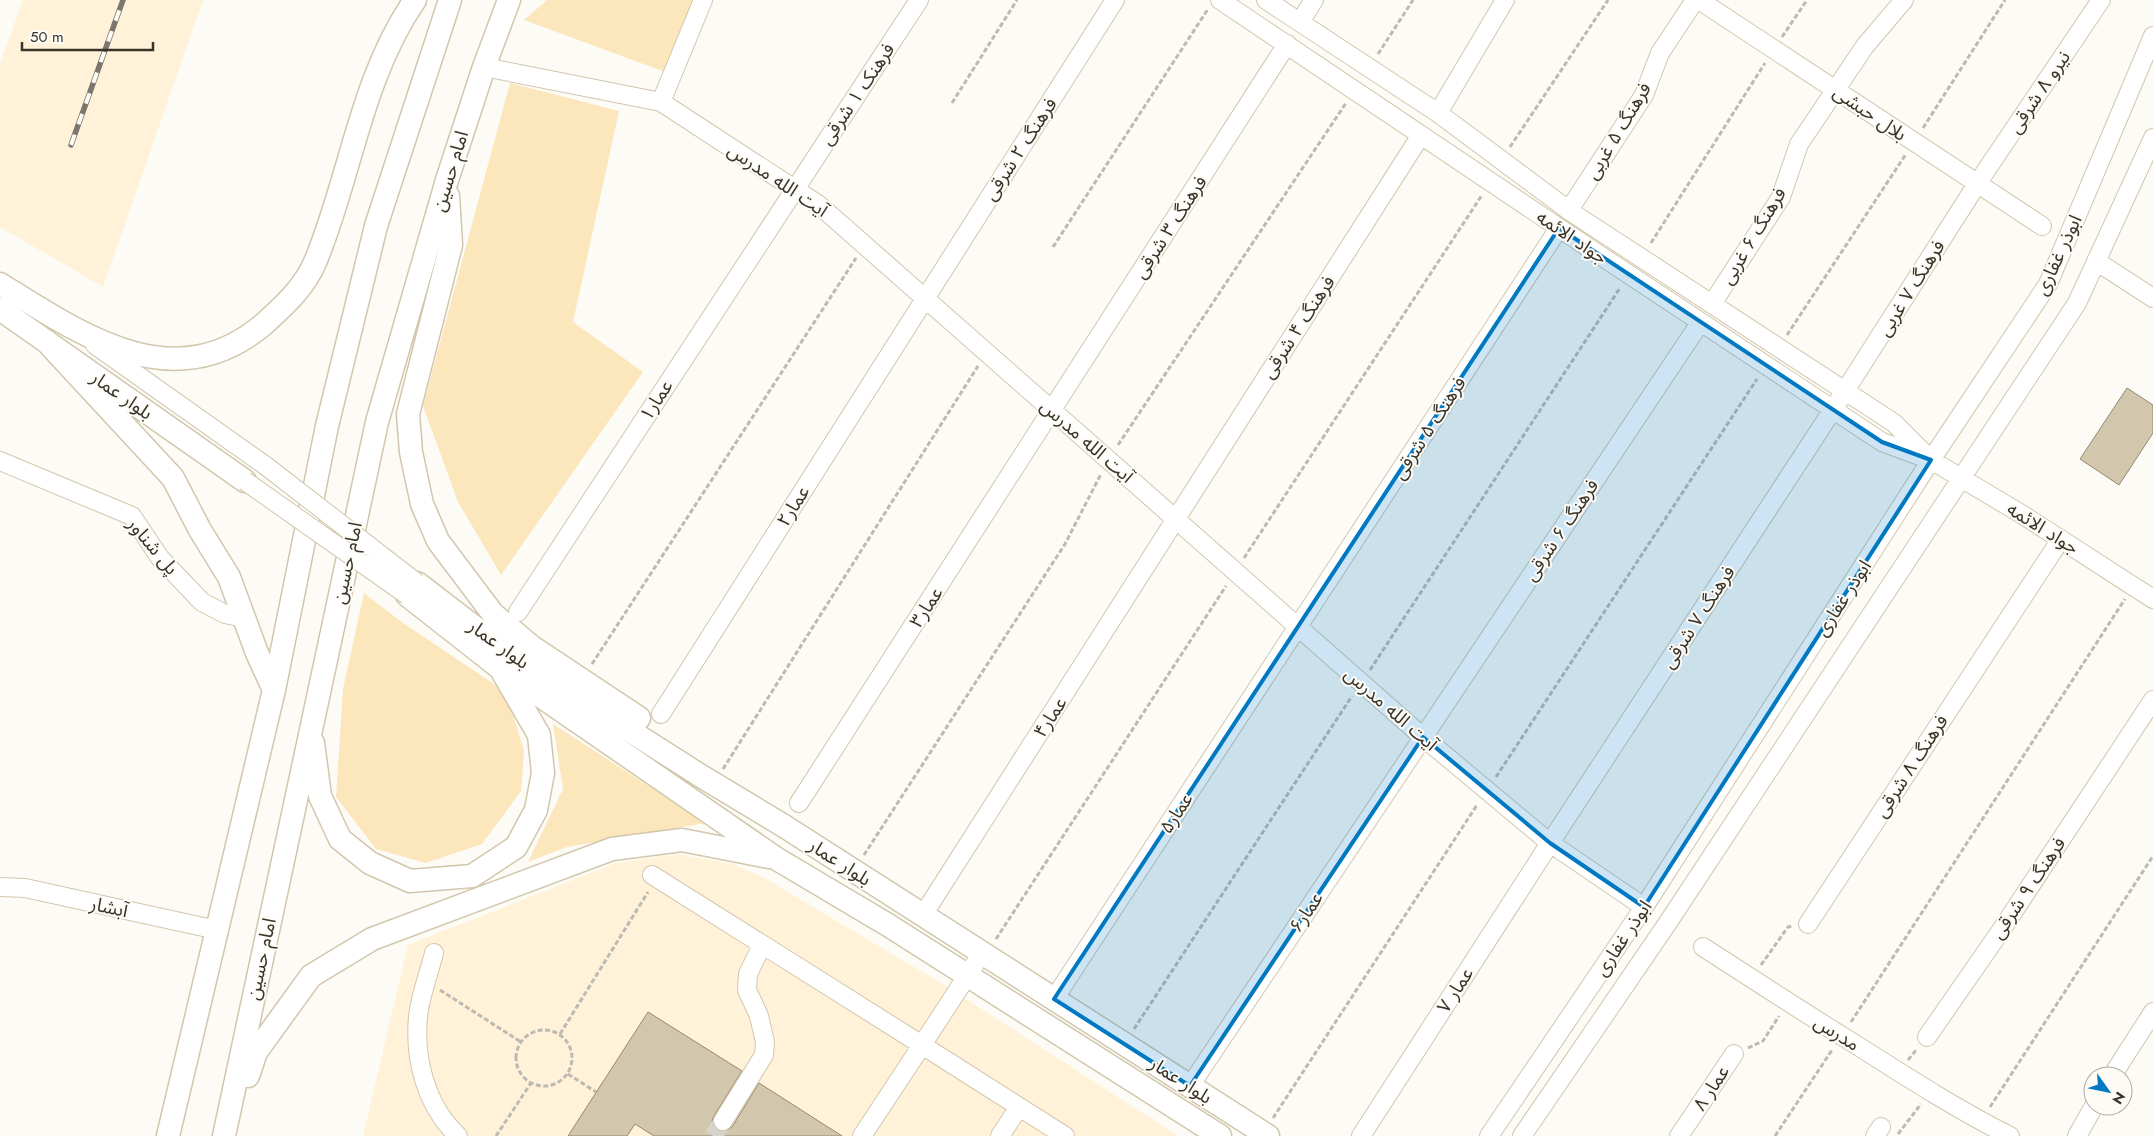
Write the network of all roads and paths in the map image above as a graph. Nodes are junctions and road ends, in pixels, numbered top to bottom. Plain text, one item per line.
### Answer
1 (415, 0) edge
2 (450, 0) edge
3 (509, 0) edge
4 (703, 0) edge
5 (919, 0) edge
6 (1017, 0) edge
7 (1116, 0) edge
8 (1266, 0) edge
9 (1314, 0) edge
10 (1413, 0) edge
11 (1505, 0) edge
12 (1608, 0) edge
13 (1697, 0) edge
14 (1807, 0) edge
15 (1904, 0) edge
16 (2005, 0) edge
17 (2101, 0) edge
18 (1214, 4) edge
19 (1300, 22) junction
20 (2153, 36) edge
21 (1287, 44) junction
22 (1774, 49) junction
23 (484, 67) junction
24 (1369, 68) junction
25 (1836, 90) junction
26 (661, 102) junction
27 (952, 103) dead end
28 (1438, 113) junction
29 (1421, 135) junction
30 (2153, 138) edge
31 (1914, 142) junction
32 (1501, 160) junction
33 (446, 180) junction
34 (1977, 184) junction
35 (794, 189) junction
36 (1569, 210) junction
37 (2042, 226) dead end
38 (1559, 228) junction
39 (864, 245) junction
40 (1053, 247) dead end
41 (1641, 258) junction
42 (2096, 261) junction
43 (1628, 275) junction
44 (0, 284) edge
45 (2153, 298) edge
46 (925, 299) junction
47 (1712, 304) junction
48 (0, 309) edge
49 (1700, 323) junction
50 (74, 330) junction
51 (46, 341) junction
52 (1778, 348) junction
53 (987, 353) junction
54 (1766, 366) junction
55 (1845, 392) junction
56 (1052, 410) junction
57 (1833, 410) junction
58 (1931, 460) junction
59 (0, 461) edge
60 (1962, 478) junction
61 (245, 480) joint
62 (1176, 519) junction
63 (2061, 539) junction
64 (2134, 586) junction
65 (412, 589) junction
66 (2153, 599) edge
67 (518, 612) dead end
68 (244, 618) junction
69 (1298, 627) junction
70 (500, 668) junction
71 (582, 680) junction
72 (1361, 683) junction
73 (274, 690) junction
74 (2153, 700) edge
75 (661, 714) dead end
76 (311, 728) junction
77 (1423, 737) junction
78 (707, 780) junction
79 (1487, 791) junction
80 (799, 803) dead end
81 (1550, 843) junction
82 (2153, 856) edge
83 (777, 859) junction
84 (654, 877) joint
85 (0, 887) edge
86 (1644, 907) junction
87 (923, 915) junction
88 (1808, 924) joint
89 (217, 930) junction
90 (762, 945) junction
91 (1702, 947) dead end
92 (434, 953) dead end
93 (982, 953) junction
94 (967, 976) junction
95 (1752, 979) junction
96 (427, 981) junction
97 (1054, 999) junction
98 (1788, 1003) junction
99 (2153, 1012) edge
100 (560, 1034) junction
101 (1842, 1036) junction
102 (1927, 1037) joint
103 (521, 1042) junction
104 (1124, 1044) junction
105 (922, 1045) junction
106 (1734, 1054) joint
107 (2118, 1066) edge
108 (1899, 1072) junction
109 (568, 1074) junction
110 (531, 1083) junction
111 (1190, 1086) junction
112 (1931, 1091) junction
113 (596, 1092) dead end
114 (1019, 1107) junction
115 (2088, 1116) edge
116 (723, 1121) tunnel mouth
117 (1980, 1121) junction
118 (1265, 1134) edge
119 (168, 1136) edge
120 (225, 1136) edge
121 (458, 1136) edge
122 (496, 1136) edge
123 (862, 1136) edge
124 (1000, 1136) edge
125 (1065, 1136) edge
126 (1220, 1136) edge
127 (1361, 1136) edge
128 (1489, 1136) edge
129 (1522, 1136) edge
130 (1679, 1136) edge
131 (1775, 1136) edge
132 (1896, 1136) edge
133 (2010, 1136) edge
134 (2077, 1136) edge

1 - 50 main road
2 - 73 main road
3 - 23 main road, امام حسین
4 - 26 street
5 - 35 street, فرهنک ۱ شرقی
6 - 27 path
7 - 46 street, فرهنگ ۲ شرقی
8 - 19 street, جواد الائمه
9 - 19 street
10 - 24 path
11 - 28 street
12 - 32 path
13 - 22 street, بلال حبشی
13 - 36 street, فرهنگ ۵ غربی
14 - 22 path
15 - 25 street, فرهنگ ۶ غربی
16 - 31 path
17 - 34 street, نیرو ۸ شرقی
18 - 21 street, جواد الائمه
18 - 40 path
19 - 24 street, جواد الائمه
20 - 58 street, ابوذر غفاری
21 - 29 street, جواد الائمه
21 - 56 street, فرهنگ ۳ شرقی
22 - 25 street, بلال حبشی
22 - 41 path
23 - 26 street, آیت الله مدرس
23 - 33 main road, امام حسین
24 - 28 street, جواد الائمه
25 - 31 street, بلال حبشی
25 - 47 street, فرهنگ ۶ غربی
26 - 35 street, آیت الله مدرس
28 - 32 street, جواد الائمه
29 - 38 street, جواد الائمه
29 - 62 street, فرهنگ ۴ شرقی
30 - 42 street, ابوذر غفاری
31 - 34 street, بلال حبشی
31 - 52 path
32 - 36 street, جواد الائمه
33 - 71 main road
33 - 76 main road, امام حسین
34 - 37 street, بلال حبشی
34 - 55 street, فرهنگ ۷ غربی
35 - 39 street, آیت الله مدرس
35 - 67 street, عمار۱
36 - 41 street, جواد الائمه
38 - 43 street, جواد الائمه
38 - 69 street, فرهنگ ۵ شرقی
39 - 46 street, آیت الله مدرس
39 - 71 path
41 - 47 street, جواد الائمه
42 - 45 street
42 - 60 street, ابوذر غفاری
43 - 49 street, جواد الائمه
43 - 72 path
44 - 50 main road
46 - 53 street, آیت الله مدرس
46 - 75 street, عمار۲
47 - 52 street, جواد الائمه
48 - 51 main road, بلوار عمار
49 - 54 street, جواد الائمه
49 - 77 street, فرهنگ ۶ شرقی
50 - 65 street, bridge
51 - 61 main road, بلوار عمار
51 - 68 main road
52 - 55 street, جواد الائمه
53 - 56 street, آیت الله مدرس
53 - 78 path
54 - 57 street, جواد الائمه
54 - 79 path
55 - 57 street, فرهنگ ۷ شرقی
55 - 58 street, جواد الائمه
56 - 62 street, آیت الله مدرس
56 - 80 street, عمار۳
57 - 58 street, جواد الائمه
57 - 81 street, فرهنگ ۷ شرقی
58 - 60 street, جواد الائمه
58 - 86 street, ابوذر غفاری
59 - 68 street, پل شناور
60 - 63 street, جواد الائمه
60 - 129 street, ابوذر غفاری
61 - 65 street, bridge
62 - 69 street, آیت الله مدرس
62 - 87 street, عمار۴
63 - 64 street, جواد الائمه
63 - 88 street, فرهنگ ۸ شرقی
64 - 66 street, جواد الائمه
64 - 101 path
65 - 70 main road, بلوار عمار
65 - 78 main road, بلوار عمار
68 - 73 main road
69 - 72 street, آیت الله مدرس
69 - 97 street, عمار۵
70 - 76 main road
70 - 83 main road, بلوار عمار
71 - 78 main road
72 - 77 street, آیت الله مدرس
72 - 104 path
73 - 89 main road
74 - 102 street, فرهنگ ۹ شرقی
76 - 120 main road, امام حسین
77 - 79 street, آیت الله مدرس
77 - 111 street, عمار۶
78 - 87 main road, بلوار عمار
79 - 81 street, آیت الله مدرس
79 - 118 path
81 - 86 street, آیت الله مدرس
81 - 127 street, عمار ۷
82 - 117 path
83 - 94 main road, بلوار عمار
83 - 120 main road
84 - 90 street
84 - 100 path
85 - 89 street, آبشار
86 - 128 street, ابوذر غفاری
87 - 93 main road, بلوار عمار
88 - 95 path
89 - 119 main road
90 - 105 street
90 - 116 street
91 - 95 street, مدرس
92 - 96 street
93 - 94 street
93 - 97 main road, بلوار عمار
94 - 105 street
94 - 126 main road, بلوار عمار
95 - 98 street, مدرس
96 - 103 path
96 - 121 street
97 - 104 main road, بلوار عمار
98 - 101 street, مدرس
98 - 106 path, عمار ۸
99 - 107 street
100 - 103 path
100 - 109 path
101 - 108 street, مدرس
101 - 131 path
102 - 108 path
103 - 110 path
104 - 111 main road, بلوار عمار
105 - 114 street
105 - 123 street
106 - 130 street, عمار ۸
108 - 112 street, مدرس
109 - 110 path
109 - 113 path
110 - 122 path
111 - 118 main road, بلوار عمار
112 - 117 street, مدرس
112 - 132 path
114 - 124 street
114 - 125 street
115 - 134 street
117 - 133 street, مدرس

